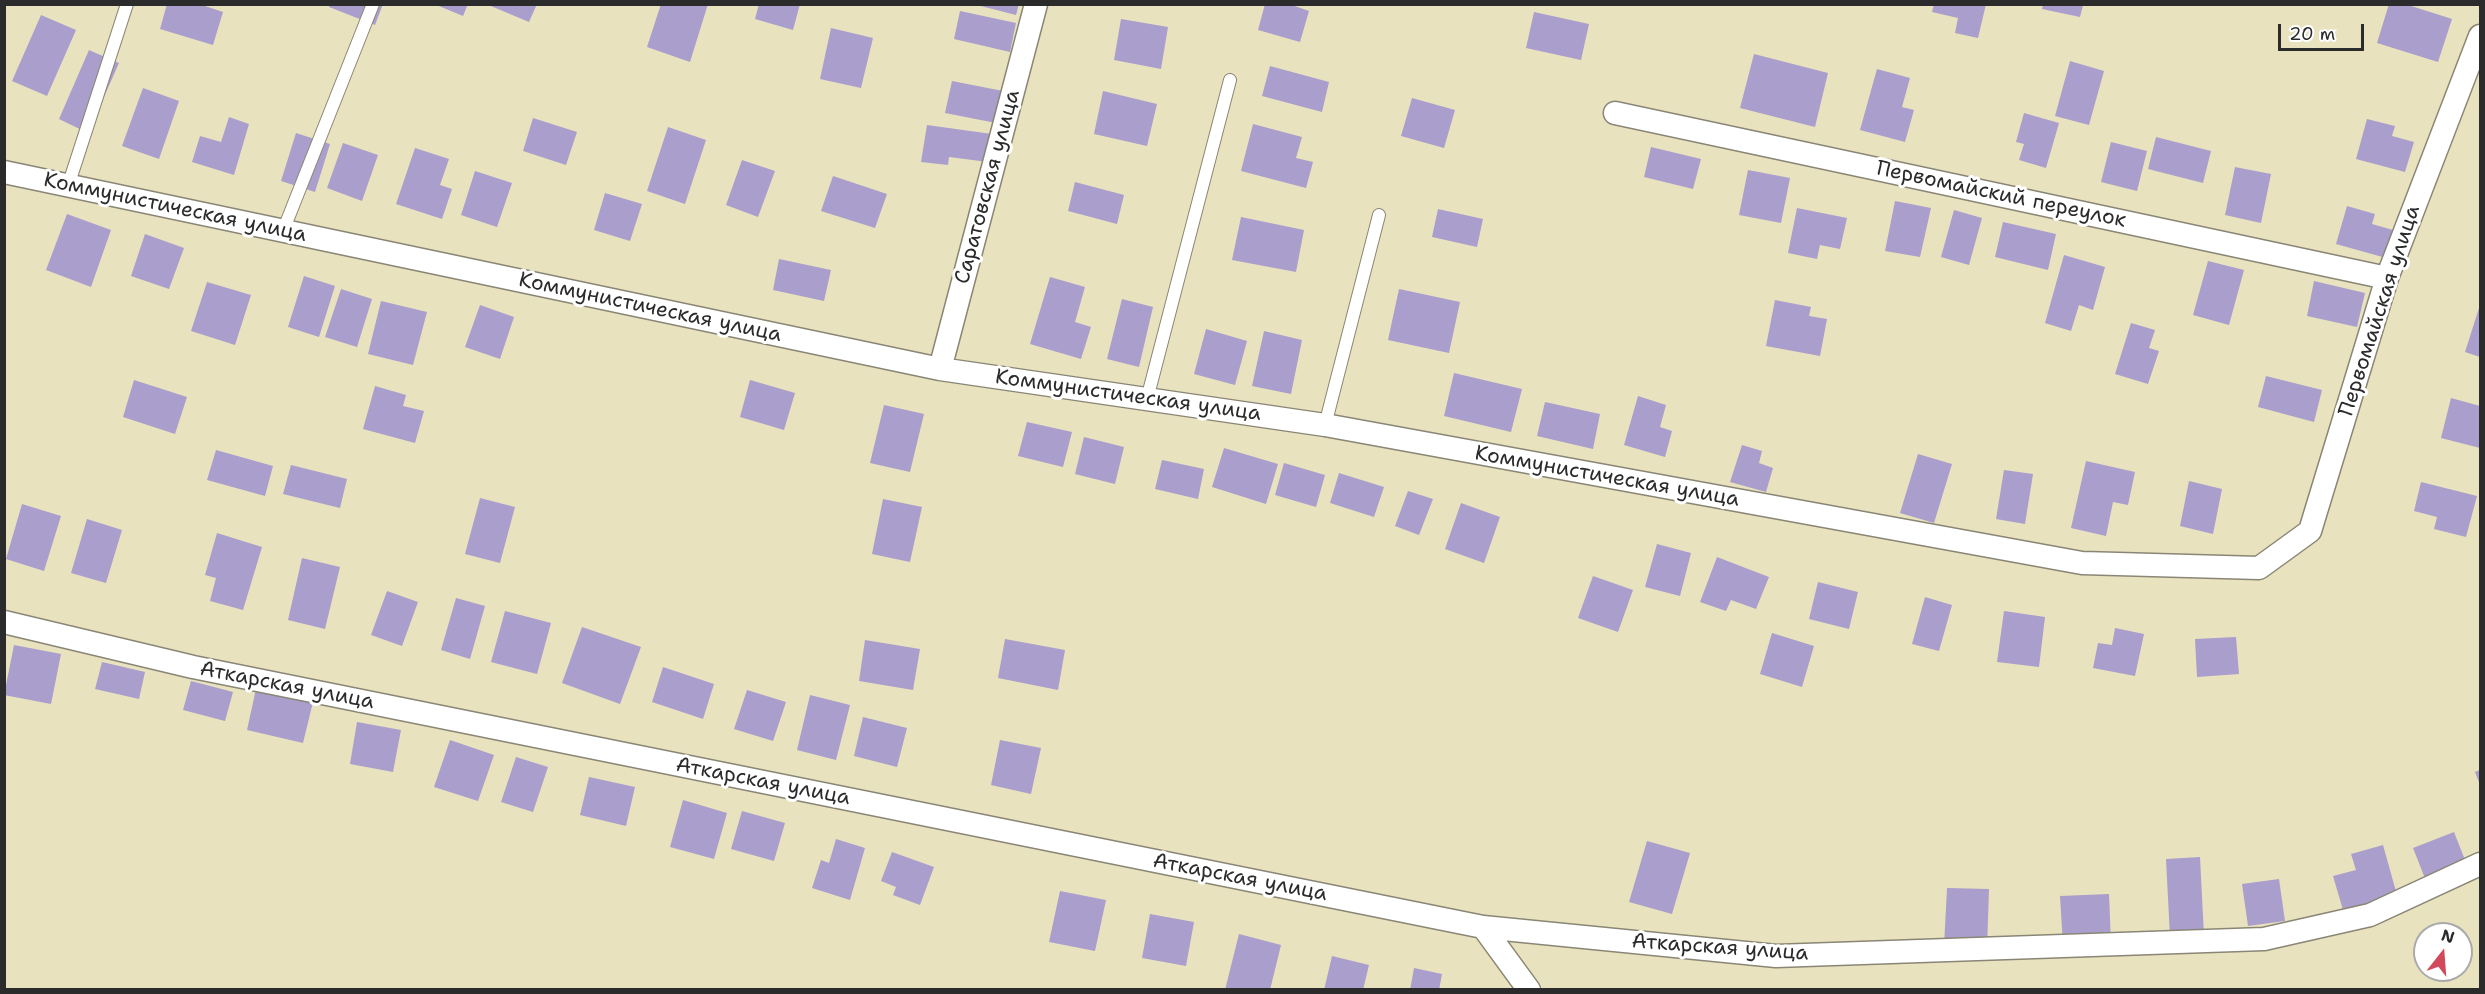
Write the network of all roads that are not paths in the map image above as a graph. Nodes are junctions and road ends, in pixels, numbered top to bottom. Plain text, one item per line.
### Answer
1 (127, 4) edge
2 (373, 4) edge
3 (1036, 4) edge
4 (2481, 36) edge
5 (1230, 80) dead end
6 (1615, 113) dead end
7 (4, 172) edge
8 (68, 186) junction
9 (1379, 215) dead end
10 (283, 231) junction
11 (2387, 278) junction
12 (940, 369) junction
13 (1147, 399) junction
14 (1325, 425) junction
15 (2259, 568) joint
16 (4, 622) edge
17 (2481, 864) edge
18 (1483, 927) junction
19 (1528, 990) edge

1 - 8 lane
2 - 10 lane
3 - 12 street, Саратовская улица
4 - 11 street, Первомайская улица
5 - 13 lane
6 - 11 street, Первомайский переулок
7 - 8 street, Коммунистическая улица
8 - 10 street, Коммунистическая улица
9 - 14 lane
10 - 12 street, Коммунистическая улица
11 - 15 street, Первомайская улица
12 - 13 street, Коммунистическая улица
13 - 14 street, Коммунистическая улица
14 - 15 street, Коммунистическая улица
16 - 18 street, Аткарская улица
17 - 18 street, Аткарская улица
18 - 19 street

